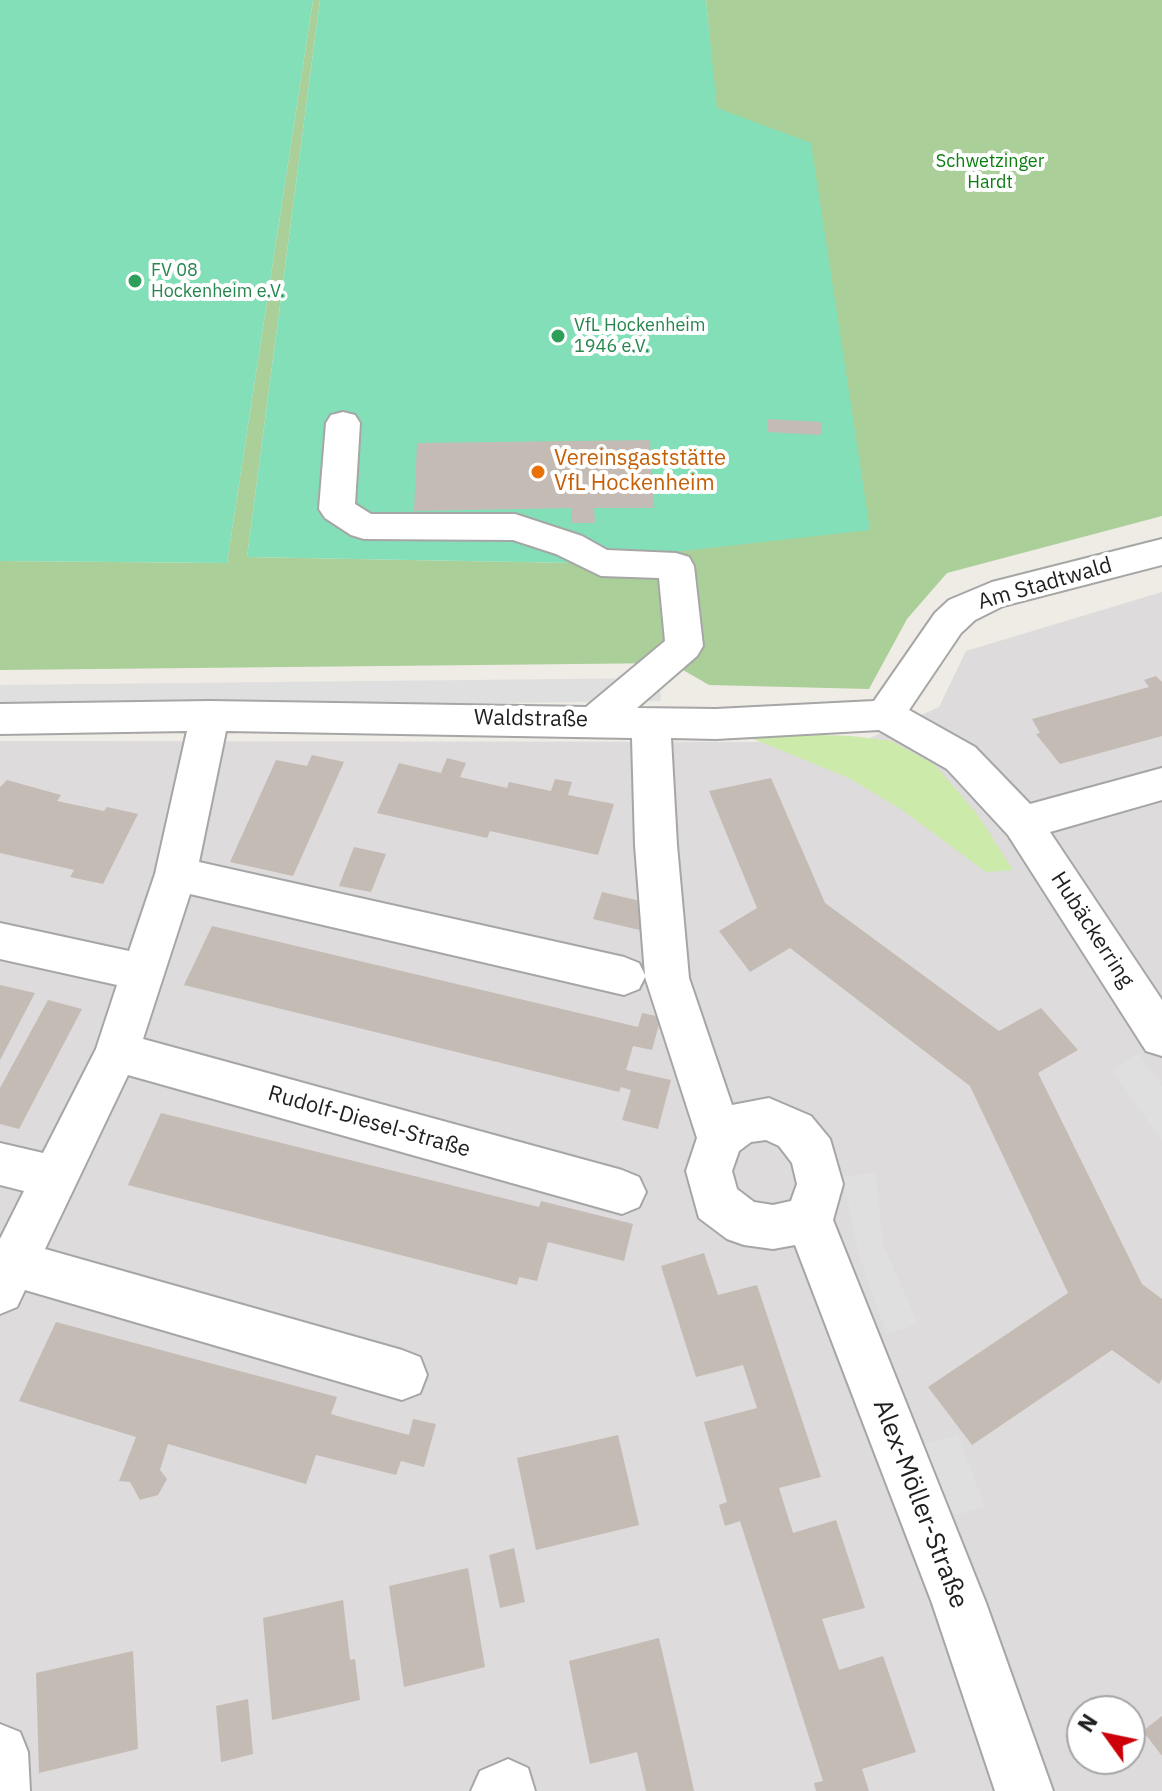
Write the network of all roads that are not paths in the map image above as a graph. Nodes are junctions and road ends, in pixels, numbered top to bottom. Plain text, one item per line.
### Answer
1 (343, 423) dead end
2 (1162, 552) edge
3 (885, 715) junction
4 (210, 716) junction
5 (0, 719) edge
6 (597, 720) junction
7 (651, 721) junction
8 (1162, 784) edge
9 (1022, 823) junction
10 (176, 874) junction
11 (0, 941) edge
12 (142, 972) junction
13 (624, 976) dead end
14 (1162, 1037) edge
15 (117, 1052) junction
16 (720, 1138) junction
17 (0, 1164) edge
18 (57, 1178) junction
19 (622, 1192) dead end
20 (809, 1220) junction
21 (6, 1276) edge
22 (402, 1375) dead end
23 (0, 1752) edge
24 (1, 1791) edge
25 (1024, 1791) edge

1 - 6 street
2 - 3 street, Am Stadtwald
3 - 7 street, Waldstraße
3 - 9 street
4 - 5 street, Waldstraße
4 - 6 street, Waldstraße
4 - 10 street
6 - 7 street, Waldstraße
7 - 16 street
8 - 9 street
9 - 14 street, Hubäckerring
10 - 12 street
10 - 13 street
11 - 12 street
12 - 15 street
15 - 18 street
15 - 19 street, Rudolf-Diesel-Straße
16 - 20 street
16 - 20 street
17 - 18 street
18 - 21 street
20 - 25 street, Alex-Möller-Straße
21 - 22 street
23 - 24 street

